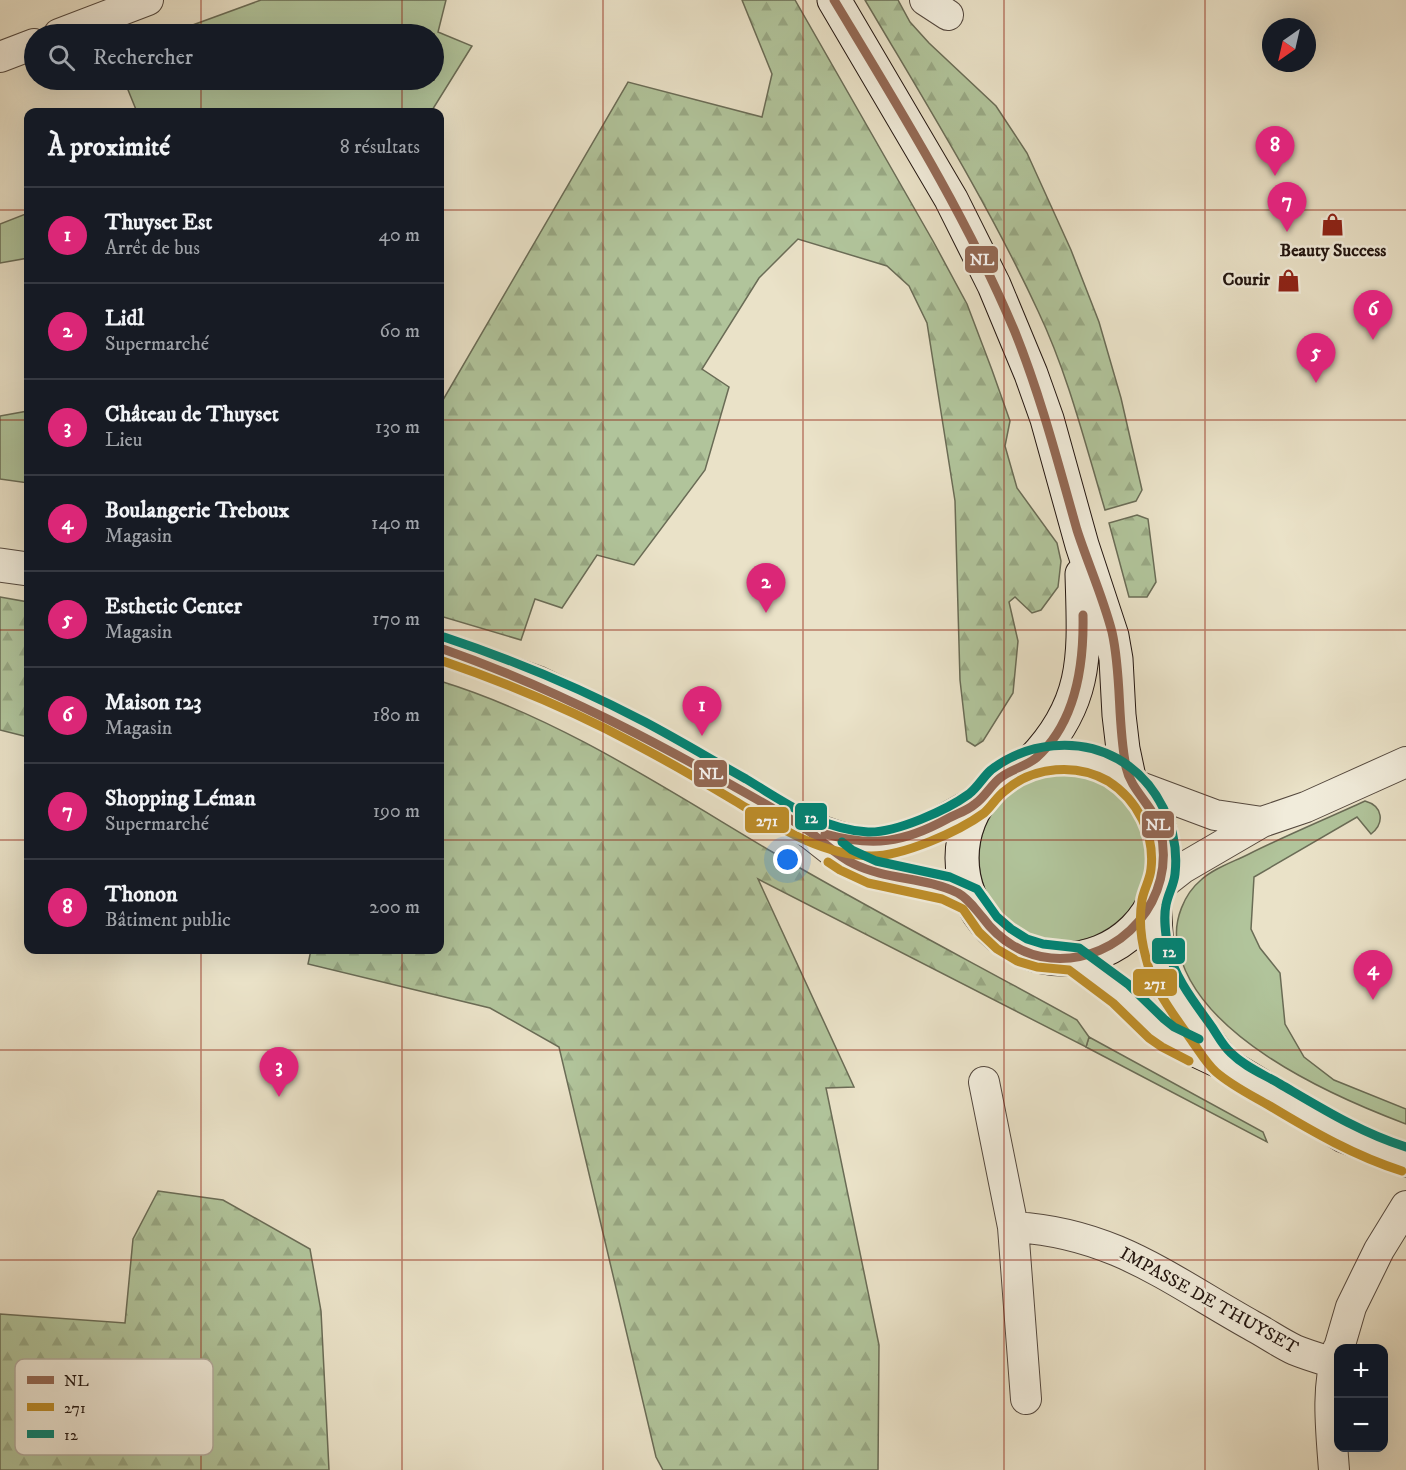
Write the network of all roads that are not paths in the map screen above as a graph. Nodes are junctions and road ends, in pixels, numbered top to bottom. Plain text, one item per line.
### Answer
1 (148, 0) edge
2 (834, 0) edge
3 (85, 24) edge
4 (24, 48) edge
5 (0, 57) edge
6 (1082, 545) junction
7 (0, 565) edge
8 (24, 568) edge
9 (444, 649) edge
10 (1032, 761) junction
11 (1406, 762) edge
12 (1131, 783) junction
13 (978, 802) junction
14 (1262, 822) junction
15 (804, 827) junction
16 (1157, 894) junction
17 (971, 900) junction
18 (1073, 958) junction
19 (1223, 1063) junction
20 (984, 1082) dead end
21 (1406, 1160) edge
22 (1406, 1206) edge
23 (1013, 1227) junction
24 (1340, 1344) edge
25 (1334, 1353) edge
26 (1334, 1377) edge
27 (1026, 1399) dead end
28 (1334, 1470) edge

1 - 3 street
2 - 6 main road
4 - 5 street
6 - 10 main road
6 - 12 main road
7 - 8 main road
9 - 15 main road
10 - 12 main road
10 - 13 main road
11 - 14 street
12 - 14 street
12 - 16 main road
13 - 15 main road
13 - 17 main road
14 - 16 street
15 - 17 main road
16 - 18 main road
16 - 19 main road
17 - 18 main road
18 - 19 main road
19 - 21 main road
20 - 23 street
22 - 24 street
23 - 25 street, IMPASSE DE THUYSET
23 - 27 street
26 - 28 street

